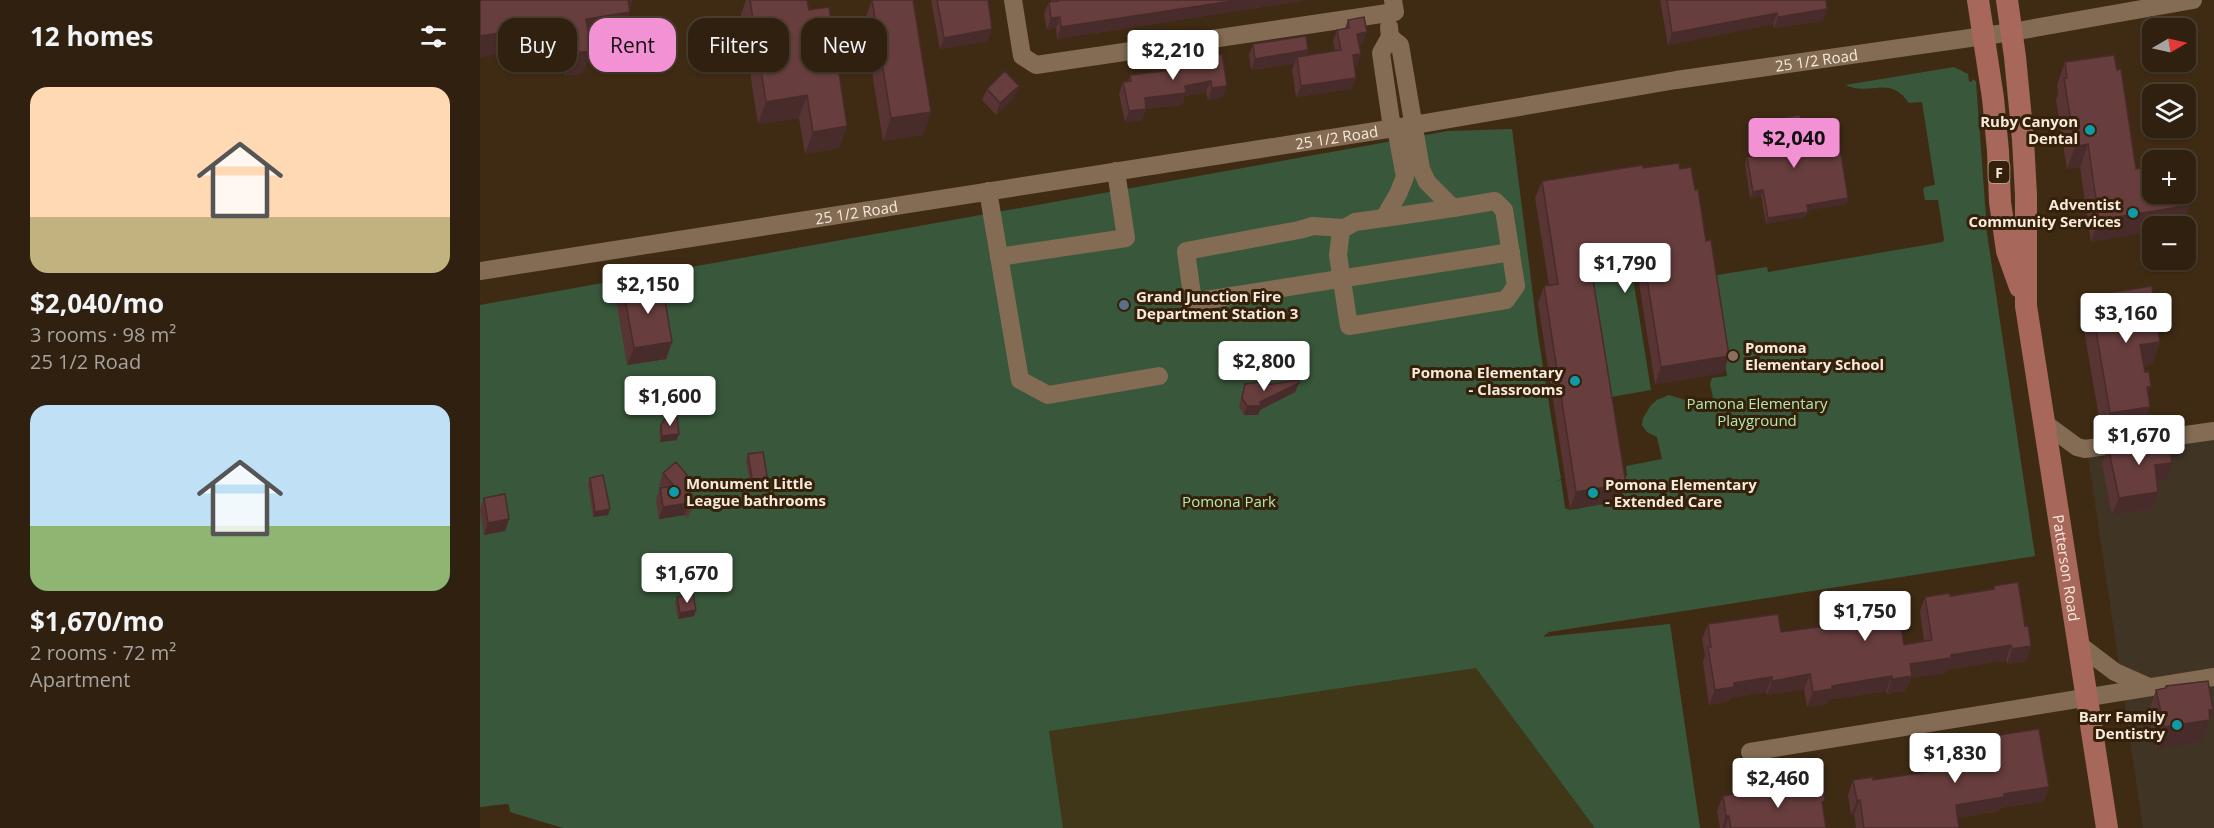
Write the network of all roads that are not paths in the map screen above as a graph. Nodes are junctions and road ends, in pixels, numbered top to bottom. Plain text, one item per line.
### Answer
1 (1013, 0) edge
2 (1978, 0) edge
3 (2007, 0) edge
4 (2193, 0) edge
5 (1390, 7) edge
6 (2115, 7) edge
7 (2012, 32) junction
8 (1983, 36) junction
9 (1401, 127) junction
10 (1116, 171) junction
11 (988, 191) junction
12 (1453, 208) junction
13 (1383, 218) junction
14 (1343, 228) junction
15 (1511, 252) junction
16 (999, 257) junction
17 (480, 271) edge
18 (1341, 279) junction
19 (2026, 306) junction
20 (1159, 376) dead end
21 (2043, 422) junction
22 (2214, 431) edge
23 (2078, 644) junction
24 (2214, 677) edge
25 (2149, 687) junction
26 (2086, 697) junction
27 (1750, 752) dead end
28 (2107, 828) edge

1 - 5 street
2 - 8 main road, Patterson Road / F
3 - 7 main road, Patterson Road / F
4 - 6 street, 25 1/2 Road
5 - 9 street
6 - 7 street, 25 1/2 Road
7 - 8 street, 25 1/2 Road
7 - 19 main road, Patterson Road / F
8 - 9 street, 25 1/2 Road
8 - 19 main road, Patterson Road / F
9 - 10 street, 25 1/2 Road
9 - 12 street
9 - 13 street
10 - 11 street, 25 1/2 Road
10 - 16 street
11 - 16 street
11 - 17 street, 25 1/2 Road
12 - 13 street
12 - 15 street
13 - 14 street
14 - 18 street
14 - 18 street
15 - 18 street
15 - 18 street
16 - 20 street
19 - 21 main road, Patterson Road / F
21 - 22 street
21 - 23 main road, Patterson Road / F
23 - 25 street
23 - 26 main road, Patterson Road / F
24 - 25 street
25 - 26 street
26 - 27 street
26 - 28 main road, Patterson Road / F

